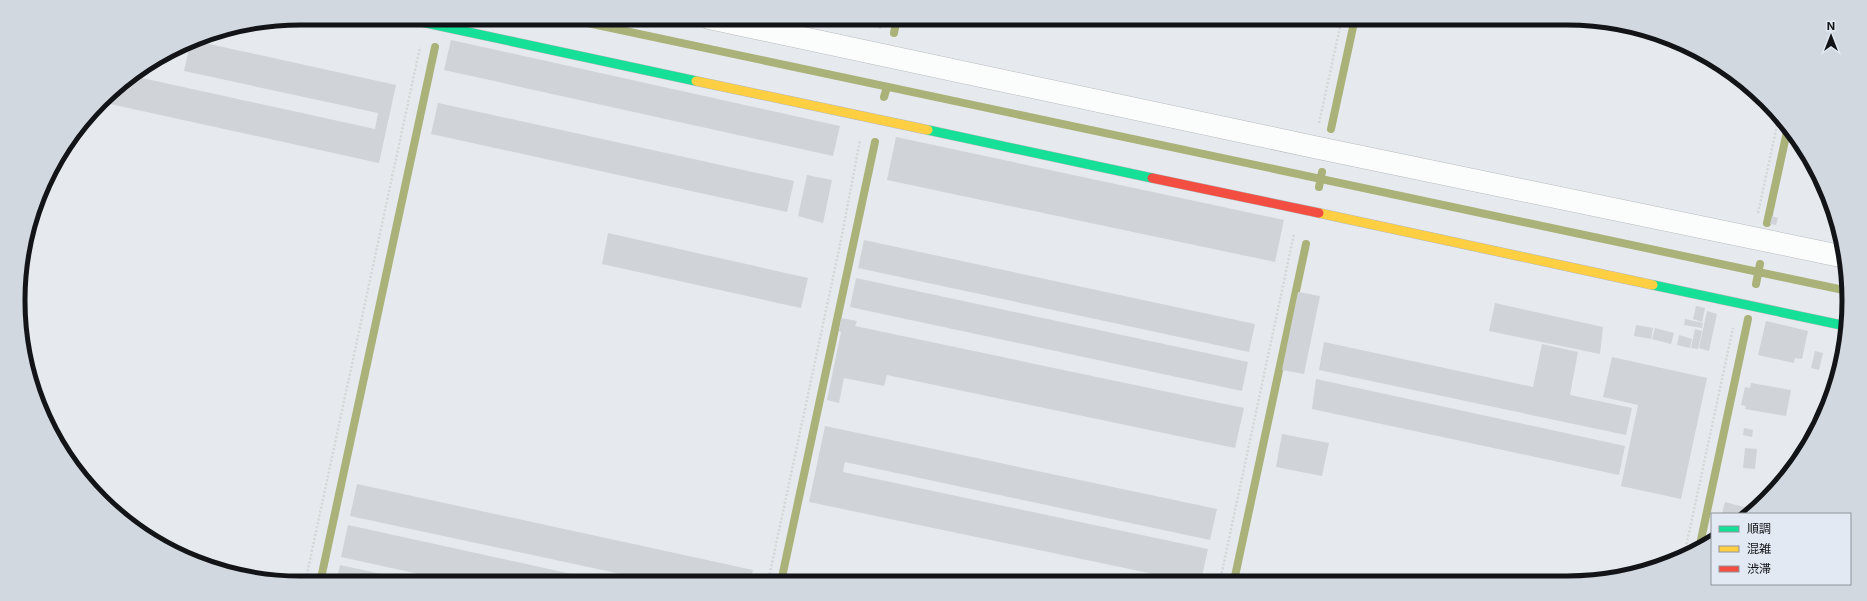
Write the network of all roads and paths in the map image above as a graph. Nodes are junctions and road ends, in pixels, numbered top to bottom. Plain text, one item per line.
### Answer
1 (425, 25) edge
2 (434, 25) edge
3 (742, 25) edge
4 (1340, 25) edge
5 (865, 118) junction
6 (1777, 123) edge
7 (1314, 147) junction
8 (1299, 209) junction
9 (1752, 239) junction
10 (1838, 255) edge
11 (1738, 303) junction
12 (1841, 325) edge
13 (1685, 549) edge
14 (306, 576) edge
15 (769, 576) edge
16 (1221, 576) edge

1 - 14 path
2 - 5 street
3 - 7 street
4 - 7 path
5 - 8 street
5 - 15 path
6 - 9 path
7 - 9 street
8 - 11 street
8 - 16 path
9 - 10 street
11 - 12 street
11 - 13 path

